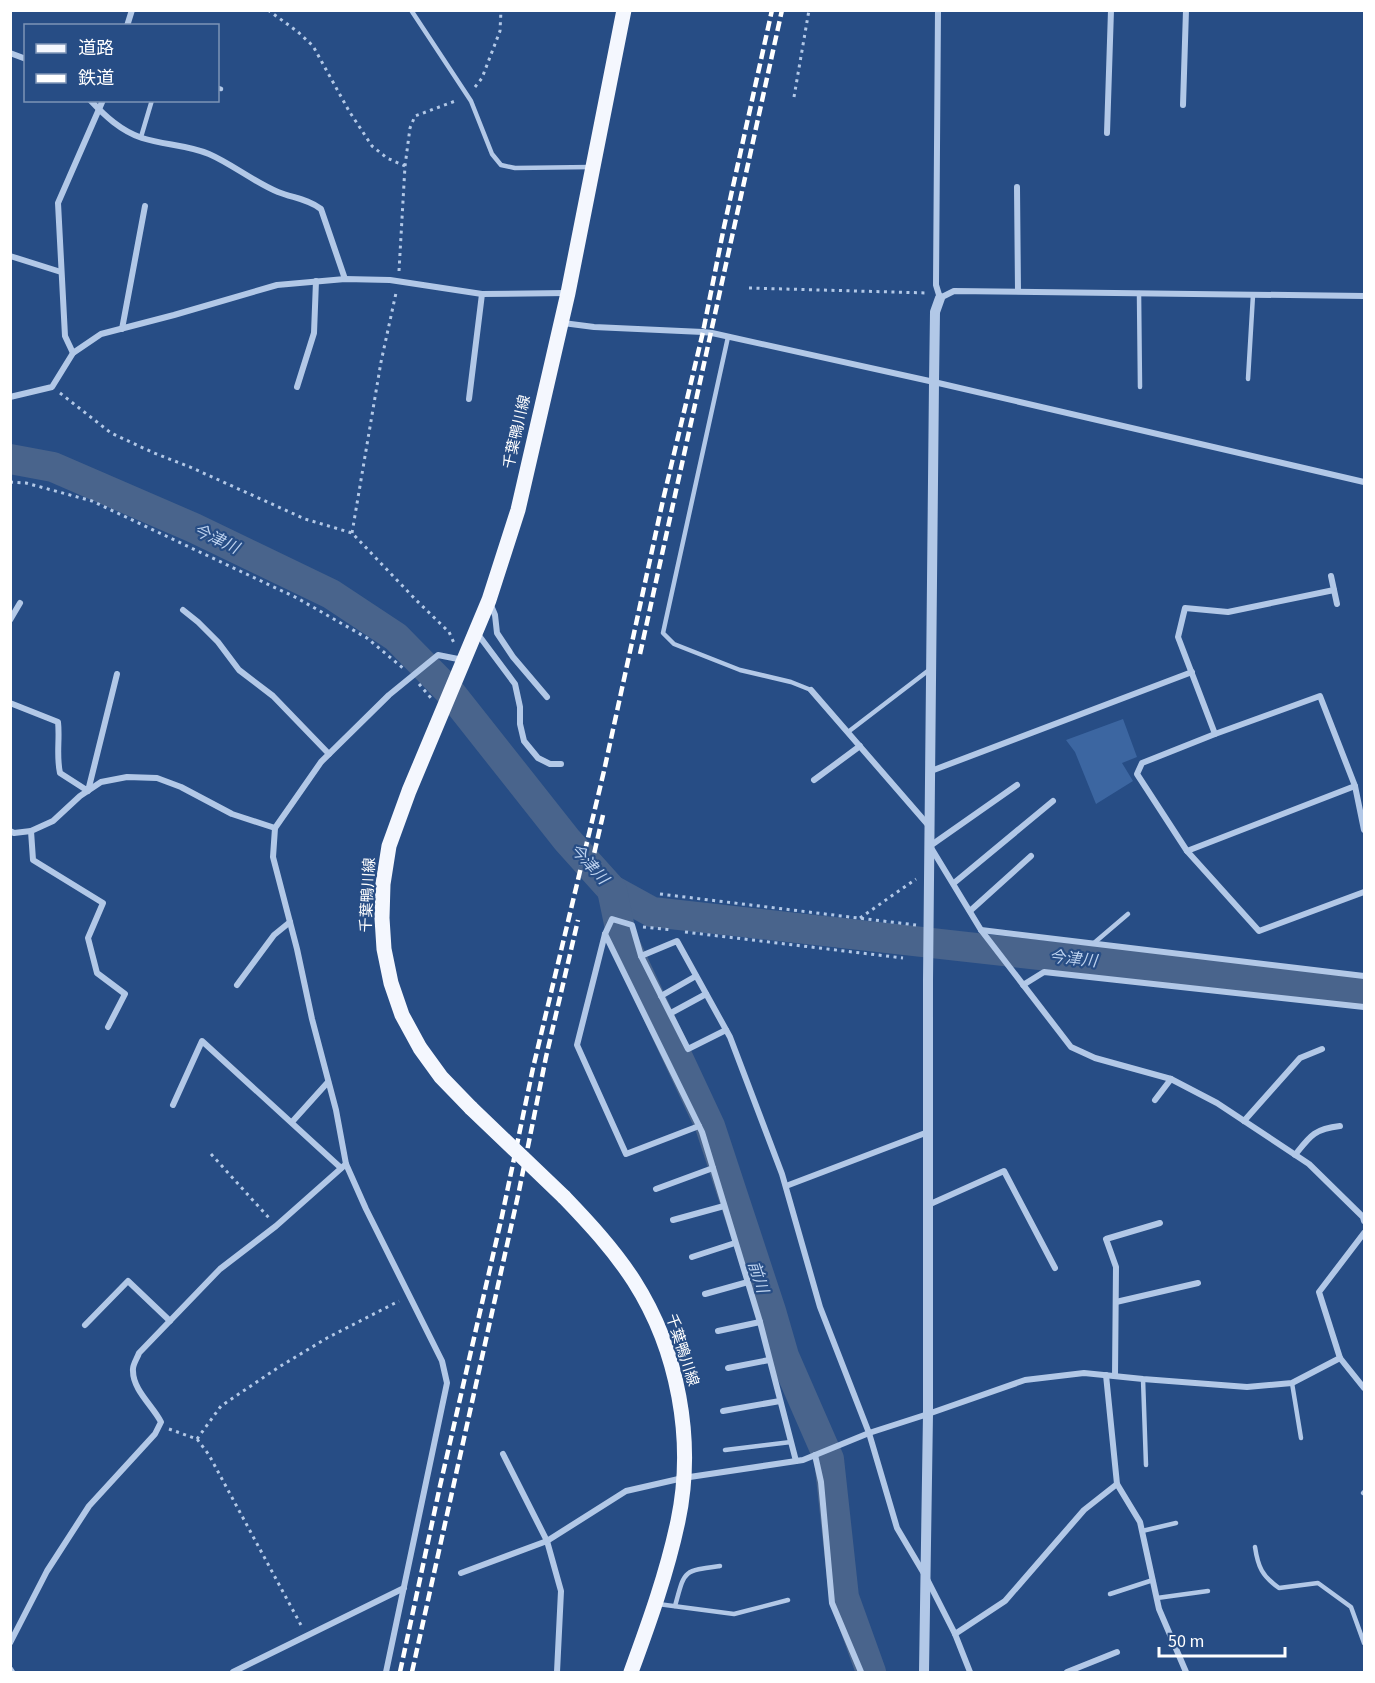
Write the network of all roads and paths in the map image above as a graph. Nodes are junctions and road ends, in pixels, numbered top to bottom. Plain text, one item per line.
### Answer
1 (268, 10) edge
2 (411, 10) edge
3 (501, 10) edge
4 (624, 10) edge
5 (809, 10) edge
6 (938, 10) edge
7 (1111, 10) edge
8 (1186, 10) edge
9 (468, 96) junction
10 (794, 97) dead end
11 (92, 102) edge
12 (103, 102) edge
13 (151, 102) edge
14 (1183, 105) dead end
15 (100, 111) junction
16 (1107, 133) dead end
17 (141, 137) junction
18 (405, 166) junction
19 (594, 167) junction
20 (1017, 187) dead end
21 (145, 206) dead end
22 (10, 256) edge
23 (61, 272) junction
24 (345, 279) junction
25 (316, 281) junction
26 (398, 281) junction
27 (749, 288) dead end
28 (1018, 291) junction
29 (1139, 293) junction
30 (482, 294) junction
31 (568, 294) junction
32 (1253, 295) junction
33 (1365, 296) edge
34 (940, 298) junction
35 (561, 323) junction
36 (122, 329) junction
37 (728, 337) junction
38 (73, 353) junction
39 (1248, 379) dead end
40 (933, 382) junction
41 (52, 387) junction
42 (297, 387) dead end
43 (1140, 387) dead end
44 (10, 397) edge
45 (469, 399) dead end
46 (10, 482) edge
47 (1365, 482) edge
48 (352, 533) junction
49 (1331, 576) dead end
50 (1334, 590) junction
51 (489, 600) junction
52 (20, 603) dead end
53 (1337, 604) dead end
54 (183, 610) dead end
55 (10, 620) edge
56 (477, 632) junction
57 (464, 660) junction
58 (931, 669) junction
59 (1192, 672) junction
60 (117, 674) dead end
61 (412, 676) junction
62 (812, 690) joint
63 (547, 697) dead end
64 (431, 698) dead end
65 (10, 703) edge
66 (848, 732) junction
67 (1215, 734) junction
68 (860, 746) junction
69 (328, 754) junction
70 (561, 764) dead end
71 (931, 771) junction
72 (814, 780) dead end
73 (1017, 785) dead end
74 (1355, 786) junction
75 (87, 791) junction
76 (1053, 801) dead end
77 (930, 826) junction
78 (275, 828) junction
79 (1365, 830) edge
80 (10, 831) edge
81 (31, 831) junction
82 (930, 846) junction
83 (1187, 851) junction
84 (1031, 856) dead end
85 (930, 870) junction
86 (954, 883) junction
87 (1365, 892) edge
88 (660, 894) dead end
89 (970, 910) junction
90 (1128, 914) dead end
91 (859, 919) junction
92 (290, 922) junction
93 (632, 925) junction
94 (929, 926) junction
95 (981, 930) junction
96 (605, 934) junction
97 (1094, 943) junction
98 (641, 956) junction
99 (903, 958) dead end
100 (696, 976) junction
101 (1365, 976) edge
102 (237, 985) dead end
103 (1023, 985) junction
104 (706, 994) junction
105 (661, 996) junction
106 (1365, 1007) edge
107 (671, 1013) junction
108 (108, 1027) dead end
109 (726, 1030) junction
110 (1322, 1049) dead end
111 (1171, 1079) junction
112 (328, 1082) junction
113 (1155, 1100) dead end
114 (173, 1105) dead end
115 (1244, 1121) junction
116 (291, 1122) junction
117 (699, 1126) junction
118 (1340, 1126) dead end
119 (928, 1132) junction
120 (211, 1154) dead end
121 (1295, 1155) junction
122 (343, 1166) junction
123 (712, 1168) junction
124 (786, 1186) junction
125 (656, 1189) dead end
126 (928, 1205) junction
127 (724, 1206) junction
128 (1364, 1218) edge
129 (673, 1220) dead end
130 (1160, 1223) dead end
131 (276, 1226) junction
132 (1365, 1233) edge
133 (735, 1243) junction
134 (692, 1257) dead end
135 (1055, 1268) dead end
136 (747, 1282) junction
137 (1198, 1283) dead end
138 (705, 1294) dead end
139 (410, 1296) junction
140 (1116, 1302) junction
141 (170, 1321) junction
142 (760, 1322) junction
143 (85, 1325) dead end
144 (718, 1331) dead end
145 (1340, 1358) junction
146 (769, 1360) junction
147 (728, 1368) dead end
148 (1106, 1375) junction
149 (1115, 1376) junction
150 (1143, 1379) junction
151 (1292, 1383) junction
152 (1365, 1388) edge
153 (780, 1401) junction
154 (723, 1411) dead end
155 (928, 1414) junction
156 (159, 1426) junction
157 (869, 1433) junction
158 (1301, 1438) dead end
159 (197, 1439) junction
160 (791, 1442) junction
161 (725, 1450) dead end
162 (503, 1454) dead end
163 (815, 1455) junction
164 (796, 1461) junction
165 (1146, 1465) dead end
166 (683, 1478) junction
167 (1117, 1484) junction
168 (1176, 1523) dead end
169 (1142, 1531) junction
170 (547, 1541) junction
171 (1255, 1546) dead end
172 (720, 1566) dead end
173 (461, 1573) dead end
174 (926, 1577) junction
175 (1153, 1580) junction
176 (404, 1588) junction
177 (1208, 1591) dead end
178 (1110, 1594) dead end
179 (1157, 1598) junction
180 (788, 1600) dead end
181 (656, 1603) junction
182 (675, 1606) junction
183 (955, 1634) junction
184 (307, 1636) junction
185 (10, 1643) edge
186 (1365, 1643) edge
187 (1117, 1652) dead end
188 (233, 1672) edge
189 (386, 1672) edge
190 (557, 1672) edge
191 (631, 1672) edge
192 (861, 1672) edge
193 (924, 1672) edge
194 (970, 1672) edge
195 (1067, 1672) edge
196 (1186, 1672) edge

1 - 18 path
2 - 9 lane
3 - 9 path
4 - 19 main road, 千葉鴨川線
5 - 10 path
6 - 34 street
7 - 16 street
8 - 14 street
9 - 18 path
9 - 19 lane
11 - 15 street
12 - 15 street
13 - 17 lane
15 - 17 street
15 - 23 street
17 - 24 street
18 - 26 path
19 - 31 main road, 千葉鴨川線
20 - 28 street
21 - 36 street
22 - 23 street
23 - 38 street
24 - 25 street
24 - 26 street
25 - 36 street
25 - 42 street
26 - 30 street
26 - 48 path
27 - 34 path
28 - 29 street
28 - 34 street
29 - 32 street
29 - 43 lane
30 - 31 street
30 - 45 street
31 - 35 main road, 千葉鴨川線
32 - 33 street
32 - 39 lane
34 - 40 street
35 - 37 street
35 - 51 main road, 千葉鴨川線
36 - 38 street
37 - 40 street
37 - 62 lane
38 - 41 street
40 - 47 street
40 - 58 street
41 - 44 street
41 - 48 path
46 - 61 path
48 - 57 path
49 - 50 street
50 - 53 street
50 - 59 street
51 - 56 main road, 千葉鴨川線
51 - 63 street
52 - 55 street
54 - 69 street
56 - 57 main road, 千葉鴨川線
56 - 70 street
57 - 61 street
57 - 166 main road, 千葉鴨川線, bridge
58 - 66 lane
58 - 71 street
59 - 67 street
59 - 71 street
60 - 75 street
61 - 64 path
61 - 69 street
62 - 66 street
65 - 75 street
66 - 68 street
67 - 74 street
67 - 83 street
68 - 72 street
68 - 77 street
69 - 78 street
71 - 77 street
73 - 82 street
74 - 79 street
74 - 83 street
75 - 78 street
75 - 81 street
76 - 86 street
77 - 82 street
78 - 92 street
80 - 81 street
81 - 108 street
82 - 85 street
82 - 86 street
83 - 87 street
84 - 89 street
85 - 91 path
85 - 94 street
86 - 89 street
88 - 91 path
89 - 95 street
90 - 97 lane
91 - 94 path
92 - 102 street
92 - 112 street
93 - 96 street
93 - 98 street
93 - 99 path
94 - 119 street
95 - 97 street
95 - 103 street
96 - 117 street
96 - 117 street
97 - 101 street
98 - 100 street
98 - 105 street
100 - 104 street
100 - 105 street
103 - 106 street
103 - 111 street
104 - 107 street
104 - 109 street
105 - 107 street
107 - 109 street
109 - 124 street
110 - 115 street
111 - 113 street
111 - 115 street
112 - 116 street
112 - 122 street
114 - 116 street
115 - 121 street
116 - 122 street
117 - 123 street
118 - 121 street
119 - 124 street
119 - 126 street
120 - 131 path
121 - 128 street
122 - 131 street
122 - 139 street
123 - 125 street
123 - 127 street
124 - 157 street
126 - 135 street
126 - 155 street
127 - 129 street
127 - 133 street
130 - 140 street
131 - 141 street
132 - 145 street
133 - 134 street
133 - 136 street
136 - 138 street
136 - 142 street
137 - 140 street
139 - 159 path
139 - 176 street
140 - 149 street
141 - 143 street
141 - 156 street
142 - 144 street
142 - 146 street
145 - 151 street
145 - 152 street
146 - 147 street
146 - 153 street
148 - 149 street
148 - 155 street
148 - 167 street
149 - 150 street
150 - 151 street
150 - 165 lane
151 - 158 lane
153 - 154 street
153 - 160 street
155 - 157 street
155 - 174 street
156 - 159 path
156 - 185 street
157 - 163 street
157 - 174 street
159 - 184 path
160 - 161 lane
160 - 164 street
162 - 170 street
163 - 164 street
163 - 192 street
164 - 166 street
166 - 170 street
166 - 181 main road, 千葉鴨川線
167 - 169 street
167 - 183 street
168 - 169 lane
169 - 175 street
170 - 173 street
170 - 190 street
171 - 186 lane
172 - 182 lane
174 - 183 street
174 - 193 street
175 - 178 lane
175 - 179 street
176 - 184 street
176 - 189 street
177 - 179 lane
179 - 196 street
180 - 182 lane
181 - 182 lane
181 - 191 main road, 千葉鴨川線
183 - 194 street
184 - 188 street
187 - 195 street

